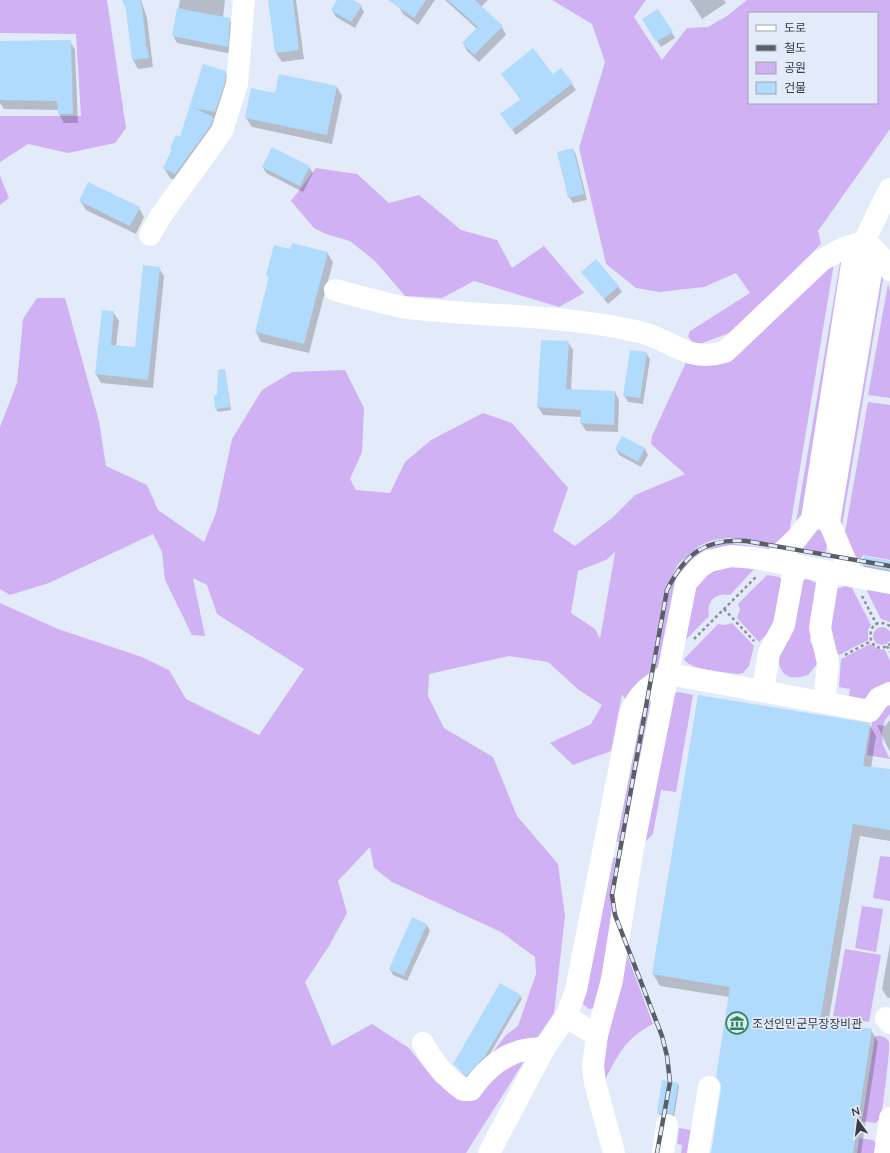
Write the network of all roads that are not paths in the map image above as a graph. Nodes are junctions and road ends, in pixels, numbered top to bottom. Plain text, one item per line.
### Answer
1 (244, 0) edge
2 (890, 189) edge
3 (150, 235) dead end
4 (866, 241) junction
5 (890, 270) edge
6 (335, 290) dead end
7 (820, 521) junction
8 (773, 561) junction
9 (795, 565) junction
10 (829, 572) junction
11 (852, 576) junction
12 (890, 583) edge
13 (669, 674) junction
14 (763, 691) junction
15 (890, 694) edge
16 (824, 701) junction
17 (605, 848) junction
18 (632, 853) junction
19 (566, 1016) junction
20 (598, 1035) junction
21 (423, 1043) dead end
22 (545, 1048) junction
23 (709, 1087) dead end
24 (890, 1118) edge
25 (667, 1125) dead end
26 (489, 1153) edge
27 (614, 1153) edge
28 (663, 1153) edge
29 (698, 1153) edge
30 (885, 1153) edge

1 - 3 street
2 - 4 street
4 - 5 street
4 - 6 street
4 - 7 street
7 - 8 street
7 - 11 street
8 - 9 street
8 - 13 street
9 - 10 street
9 - 14 street
10 - 11 street
10 - 16 street
11 - 12 street
13 - 14 street
13 - 17 street
13 - 18 street
14 - 16 street
15 - 16 street
17 - 18 street
17 - 19 street
18 - 20 street
19 - 20 street
19 - 22 street
20 - 27 street
21 - 22 street
22 - 26 street
23 - 29 street
24 - 30 street
25 - 28 street

